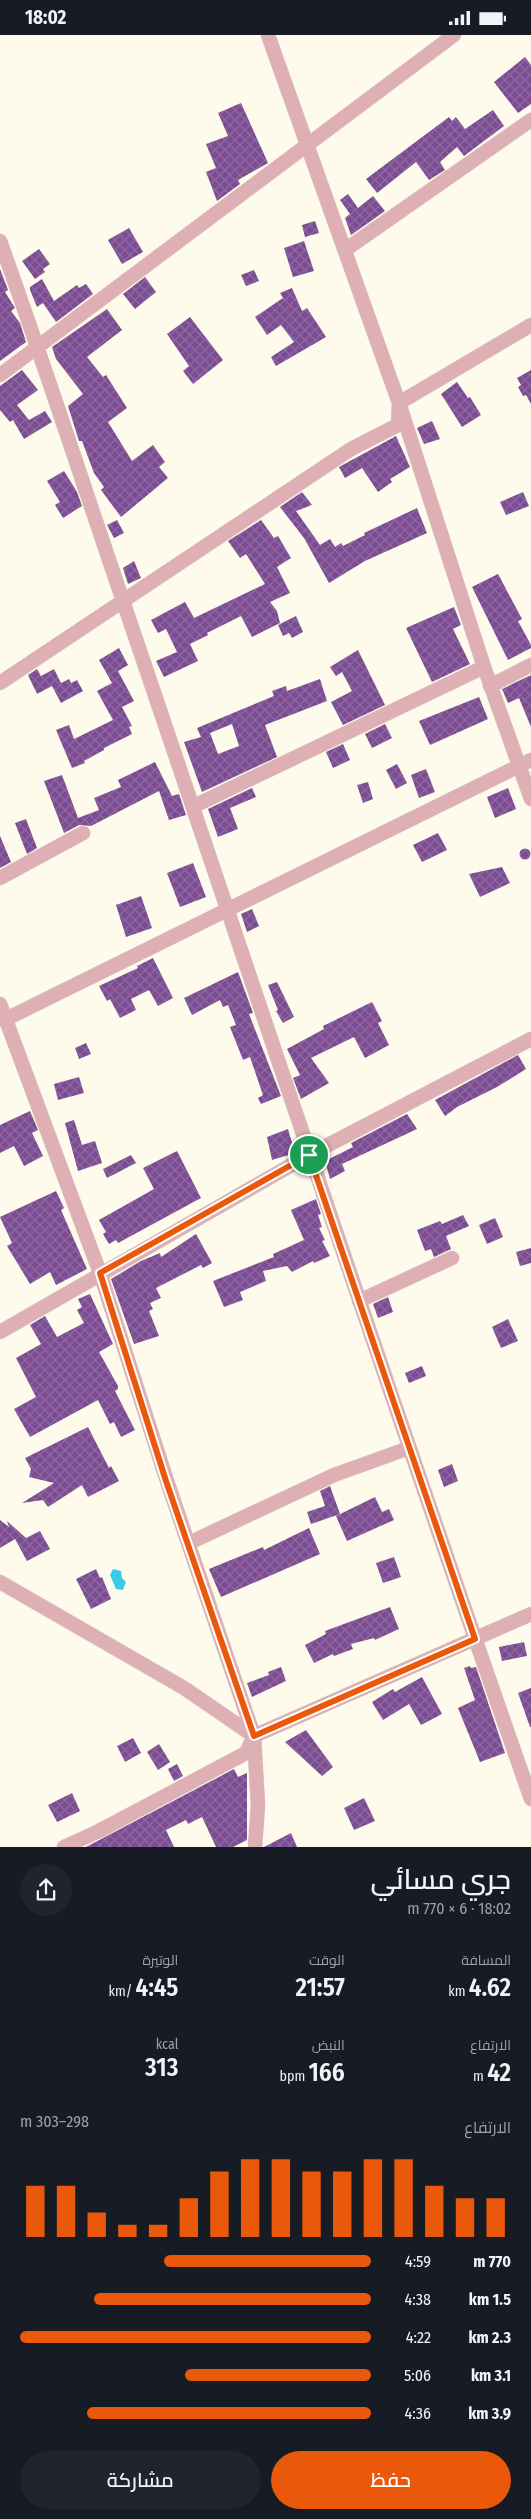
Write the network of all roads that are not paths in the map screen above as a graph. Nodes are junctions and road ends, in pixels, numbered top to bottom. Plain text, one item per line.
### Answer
1 (268, 35) edge
2 (454, 35) edge
3 (531, 121) edge
4 (306, 147) junction
5 (0, 241) edge
6 (345, 250) junction
7 (531, 325) edge
8 (38, 347) junction
9 (0, 375) edge
10 (399, 403) junction
11 (123, 603) junction
12 (531, 665) edge
13 (484, 667) junction
14 (0, 683) edge
15 (490, 686) junction
16 (525, 762) edge
17 (531, 799) edge
18 (194, 806) junction
19 (83, 833) dead end
20 (0, 878) edge
21 (227, 909) junction
22 (0, 1004) edge
23 (2, 1019) edge
24 (531, 1039) edge
25 (309, 1155) junction
26 (452, 1258) dead end
27 (100, 1273) junction
28 (359, 1301) junction
29 (0, 1332) edge
30 (409, 1448) junction
31 (189, 1543) junction
32 (0, 1582) edge
33 (531, 1614) edge
34 (475, 1639) junction
35 (254, 1736) junction
36 (531, 1799) edge
37 (252, 1845) edge
38 (64, 1847) edge

1 - 4 street
2 - 4 street
3 - 6 street
4 - 6 street
4 - 8 street
5 - 8 street
6 - 10 street
7 - 10 street
8 - 9 street
8 - 11 street
10 - 11 street
10 - 13 street
11 - 14 street
11 - 18 street
12 - 15 street
13 - 15 street
13 - 18 street
15 - 16 street
16 - 17 street
16 - 21 street
18 - 21 street
19 - 20 street
21 - 23 street
21 - 25 street
22 - 23 street
23 - 27 street
24 - 25 street
25 - 27 street
25 - 28 street
26 - 28 street
27 - 29 street
27 - 31 street
28 - 30 street
30 - 31 street
30 - 34 street
31 - 35 street
32 - 35 street
33 - 34 street
34 - 35 street
34 - 36 street
35 - 37 street
35 - 38 street

